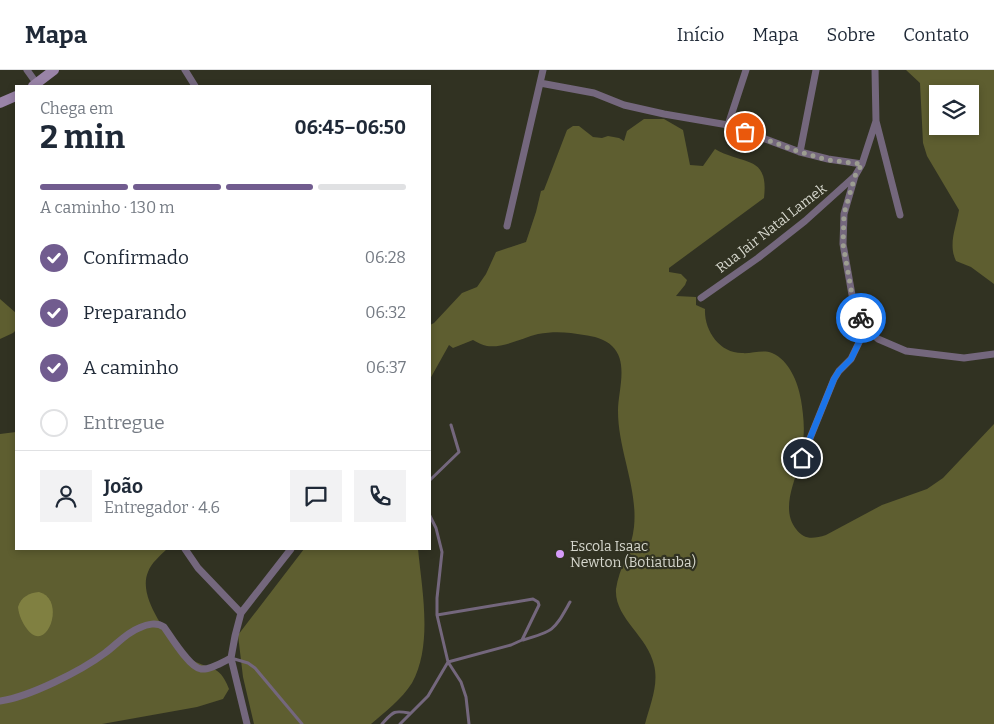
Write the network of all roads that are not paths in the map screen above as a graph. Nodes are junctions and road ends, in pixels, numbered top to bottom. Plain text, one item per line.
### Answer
1 (27, 70) edge
2 (54, 70) edge
3 (185, 70) edge
4 (543, 70) edge
5 (746, 70) edge
6 (816, 70) edge
7 (874, 70) edge
8 (540, 83) junction
9 (35, 85) edge
10 (194, 85) edge
11 (15, 96) edge
12 (0, 103) edge
13 (876, 121) junction
14 (728, 125) junction
15 (800, 152) junction
16 (862, 164) junction
17 (855, 176) junction
18 (900, 215) dead end
19 (506, 226) dead end
20 (700, 298) dead end
21 (866, 328) junction
22 (994, 354) edge
23 (451, 425) dead end
24 (802, 458) dead end
25 (431, 479) edge
26 (431, 518) edge
27 (186, 550) edge
28 (290, 550) edge
29 (570, 602) dead end
30 (242, 613) junction
31 (437, 615) junction
32 (522, 640) junction
33 (231, 658) junction
34 (448, 662) junction
35 (0, 701) edge
36 (410, 713) junction
37 (247, 724) edge
38 (302, 724) edge
39 (382, 724) edge
40 (400, 724) edge
41 (469, 724) edge

1 - 9 street
2 - 9 main road
3 - 10 street
4 - 8 street
5 - 14 street
6 - 15 street
7 - 13 street
8 - 14 street
8 - 19 street
11 - 12 main road
13 - 16 street
13 - 18 street
14 - 15 street
15 - 16 street
16 - 17 street
17 - 20 street, Rua Jair Natal Lamek
17 - 21 street
21 - 22 street
21 - 24 street
23 - 25 lane
26 - 31 lane
27 - 30 street
28 - 30 street
29 - 32 lane
30 - 33 street
31 - 32 lane
31 - 34 lane
32 - 34 lane
33 - 35 street
33 - 37 street
33 - 38 lane
34 - 36 lane
34 - 41 lane
36 - 39 lane
36 - 40 lane

